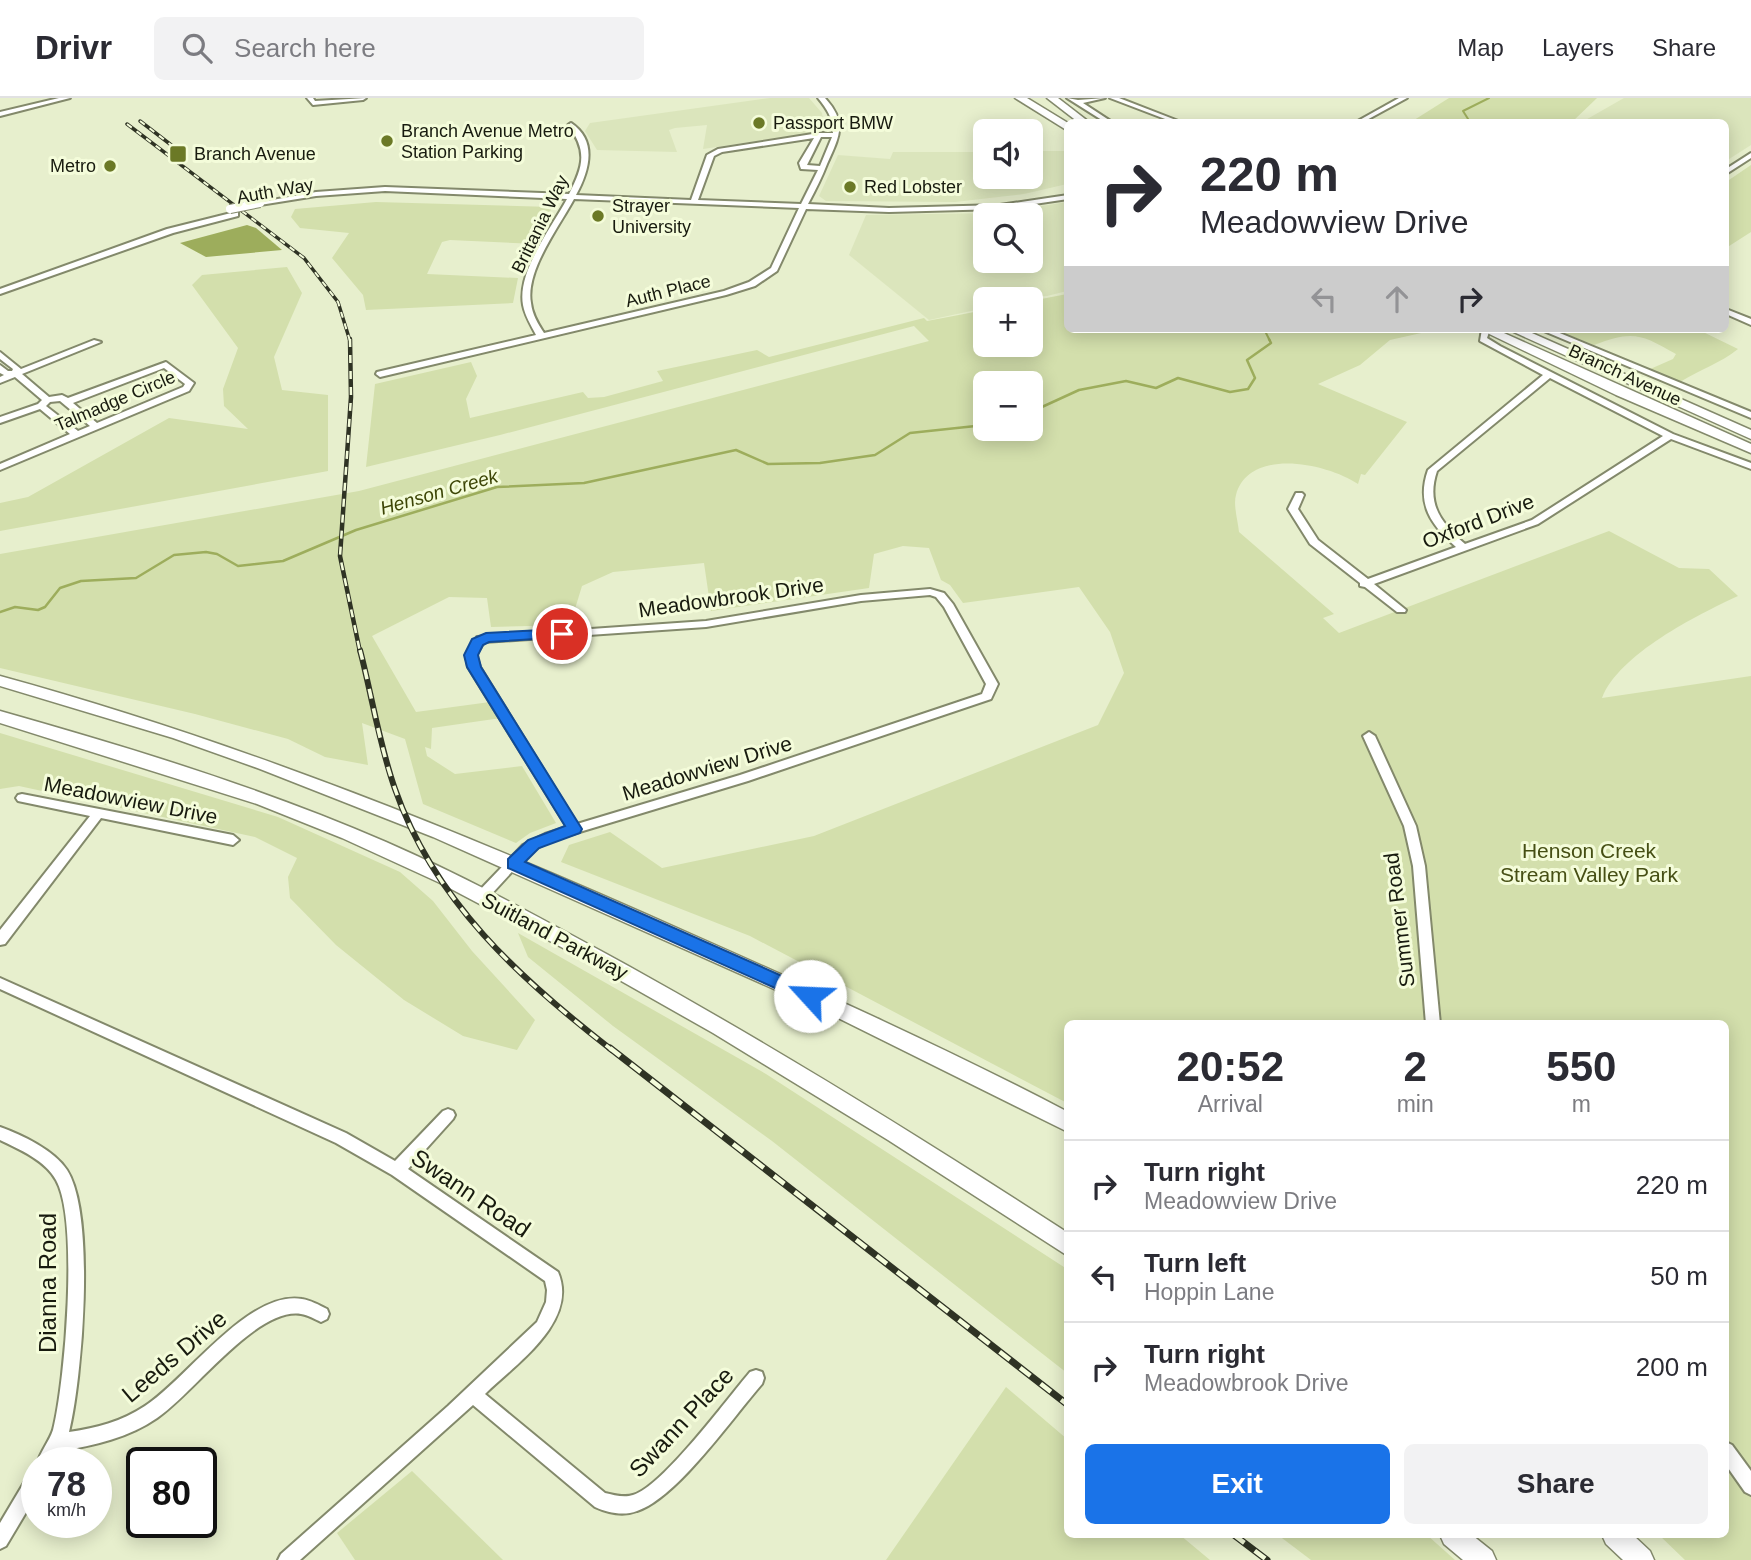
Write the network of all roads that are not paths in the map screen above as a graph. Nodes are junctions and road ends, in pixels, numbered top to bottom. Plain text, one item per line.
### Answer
1 (51, 98) edge
2 (67, 98) edge
3 (363, 98) edge
4 (821, 98) edge
5 (1020, 98) edge
6 (1038, 98) edge
7 (1052, 98) edge
8 (1102, 98) edge
9 (1113, 98) edge
10 (1404, 98) edge
11 (311, 100) edge
12 (1073, 100) edge
13 (0, 112) edge
14 (1069, 119) edge
15 (1080, 119) edge
16 (1104, 119) edge
17 (1170, 119) edge
18 (1365, 119) edge
19 (571, 125) dead end
20 (1064, 126) edge
21 (819, 135) junction
22 (836, 135) junction
23 (1751, 155) edge
24 (823, 168) junction
25 (1729, 170) edge
26 (569, 198) junction
27 (1064, 198) edge
28 (694, 202) junction
29 (263, 206) joint
30 (803, 207) junction
31 (233, 212) junction
32 (0, 285) edge
33 (0, 292) edge
34 (1729, 312) edge
35 (1751, 322) edge
36 (1485, 333) edge
37 (1495, 333) edge
38 (1522, 333) edge
39 (1552, 333) edge
40 (542, 337) junction
41 (97, 342) dead end
42 (0, 355) edge
43 (0, 368) edge
44 (16, 374) junction
45 (380, 374) dead end
46 (1550, 374) junction
47 (0, 380) edge
48 (68, 403) junction
49 (46, 406) junction
50 (1751, 415) edge
51 (0, 419) edge
52 (95, 426) junction
53 (76, 434) junction
54 (1751, 435) edge
55 (1670, 436) junction
56 (1751, 449) edge
57 (0, 467) edge
58 (1751, 467) edge
59 (1299, 495) dead end
60 (1464, 549) junction
61 (1364, 584) junction
62 (861, 598) joint
63 (1401, 610) dead end
64 (0, 681) edge
65 (962, 704) joint
66 (0, 717) edge
67 (1368, 736) dead end
68 (22, 798) dead end
69 (98, 814) junction
70 (574, 829) junction
71 (233, 840) dead end
72 (513, 863) junction
73 (482, 896) junction
74 (0, 940) edge
75 (0, 983) edge
76 (1433, 1020) edge
77 (448, 1115) dead end
78 (1064, 1121) edge
79 (0, 1133) edge
80 (397, 1170) junction
81 (1064, 1242) edge
82 (321, 1314) dead end
83 (756, 1378) dead end
84 (472, 1394) junction
85 (57, 1443) junction
86 (55, 1447) edge
87 (1729, 1455) edge
88 (1751, 1486) edge
89 (21, 1504) edge
90 (1457, 1538) edge
91 (1618, 1538) edge
92 (0, 1540) edge
93 (287, 1560) edge
94 (1483, 1560) edge
95 (1641, 1560) edge

1 - 13 street
2 - 13 street
3 - 11 street
4 - 22 street
5 - 20 highway
6 - 14 highway
7 - 15 highway
8 - 12 street
9 - 17 street
10 - 18 street
12 - 16 street
19 - 26 street, Brittania Way
21 - 22 street
21 - 24 street
21 - 28 street
22 - 24 street, Auth Place
23 - 25 street
24 - 30 street, Auth Place
26 - 28 street, Auth Way
26 - 29 street, Auth Way
26 - 40 street, Brittania Way
27 - 30 street, Auth Way
28 - 30 street, Auth Way
29 - 31 street, Auth Way
30 - 40 street, Auth Place
31 - 32 street, Auth Way
31 - 33 street, Auth Way
34 - 35 street
36 - 46 street
37 - 56 highway, Branch Avenue
38 - 54 highway, Branch Avenue
39 - 50 street
40 - 45 street, Auth Place
41 - 44 street
42 - 44 street
43 - 44 street
44 - 47 street
44 - 49 street
46 - 55 street
46 - 60 street
48 - 49 street
48 - 52 street
48 - 52 street, Talmadge Circle
49 - 51 street, Talmadge Circle
49 - 53 street
52 - 53 street, Talmadge Circle
53 - 57 street, Talmadge Circle
55 - 58 street
55 - 60 street, Oxford Drive
59 - 61 street
60 - 61 street, Oxford Drive
61 - 63 street
62 - 65 street
62 - 70 street, Meadowbrook Drive
64 - 72 highway, Suitland Parkway
65 - 70 street, Meadowview Drive
66 - 73 highway, Suitland Parkway
67 - 76 street, Summer Road
68 - 69 street, Meadowview Drive
69 - 71 street, Meadowview Drive
69 - 74 street
70 - 72 street, Meadowview Drive
72 - 73 street, Meadowview Drive
72 - 78 highway, Suitland Parkway
73 - 81 highway, Suitland Parkway
75 - 80 street, Swann Road
77 - 80 street
79 - 85 street, Dianna Road
80 - 84 street, Swann Road
82 - 85 street, Leeds Drive
83 - 84 street, Swann Place
84 - 93 street, Swann Road
85 - 86 street, Dianna Road
87 - 88 street
89 - 92 street
90 - 94 highway
91 - 95 highway

